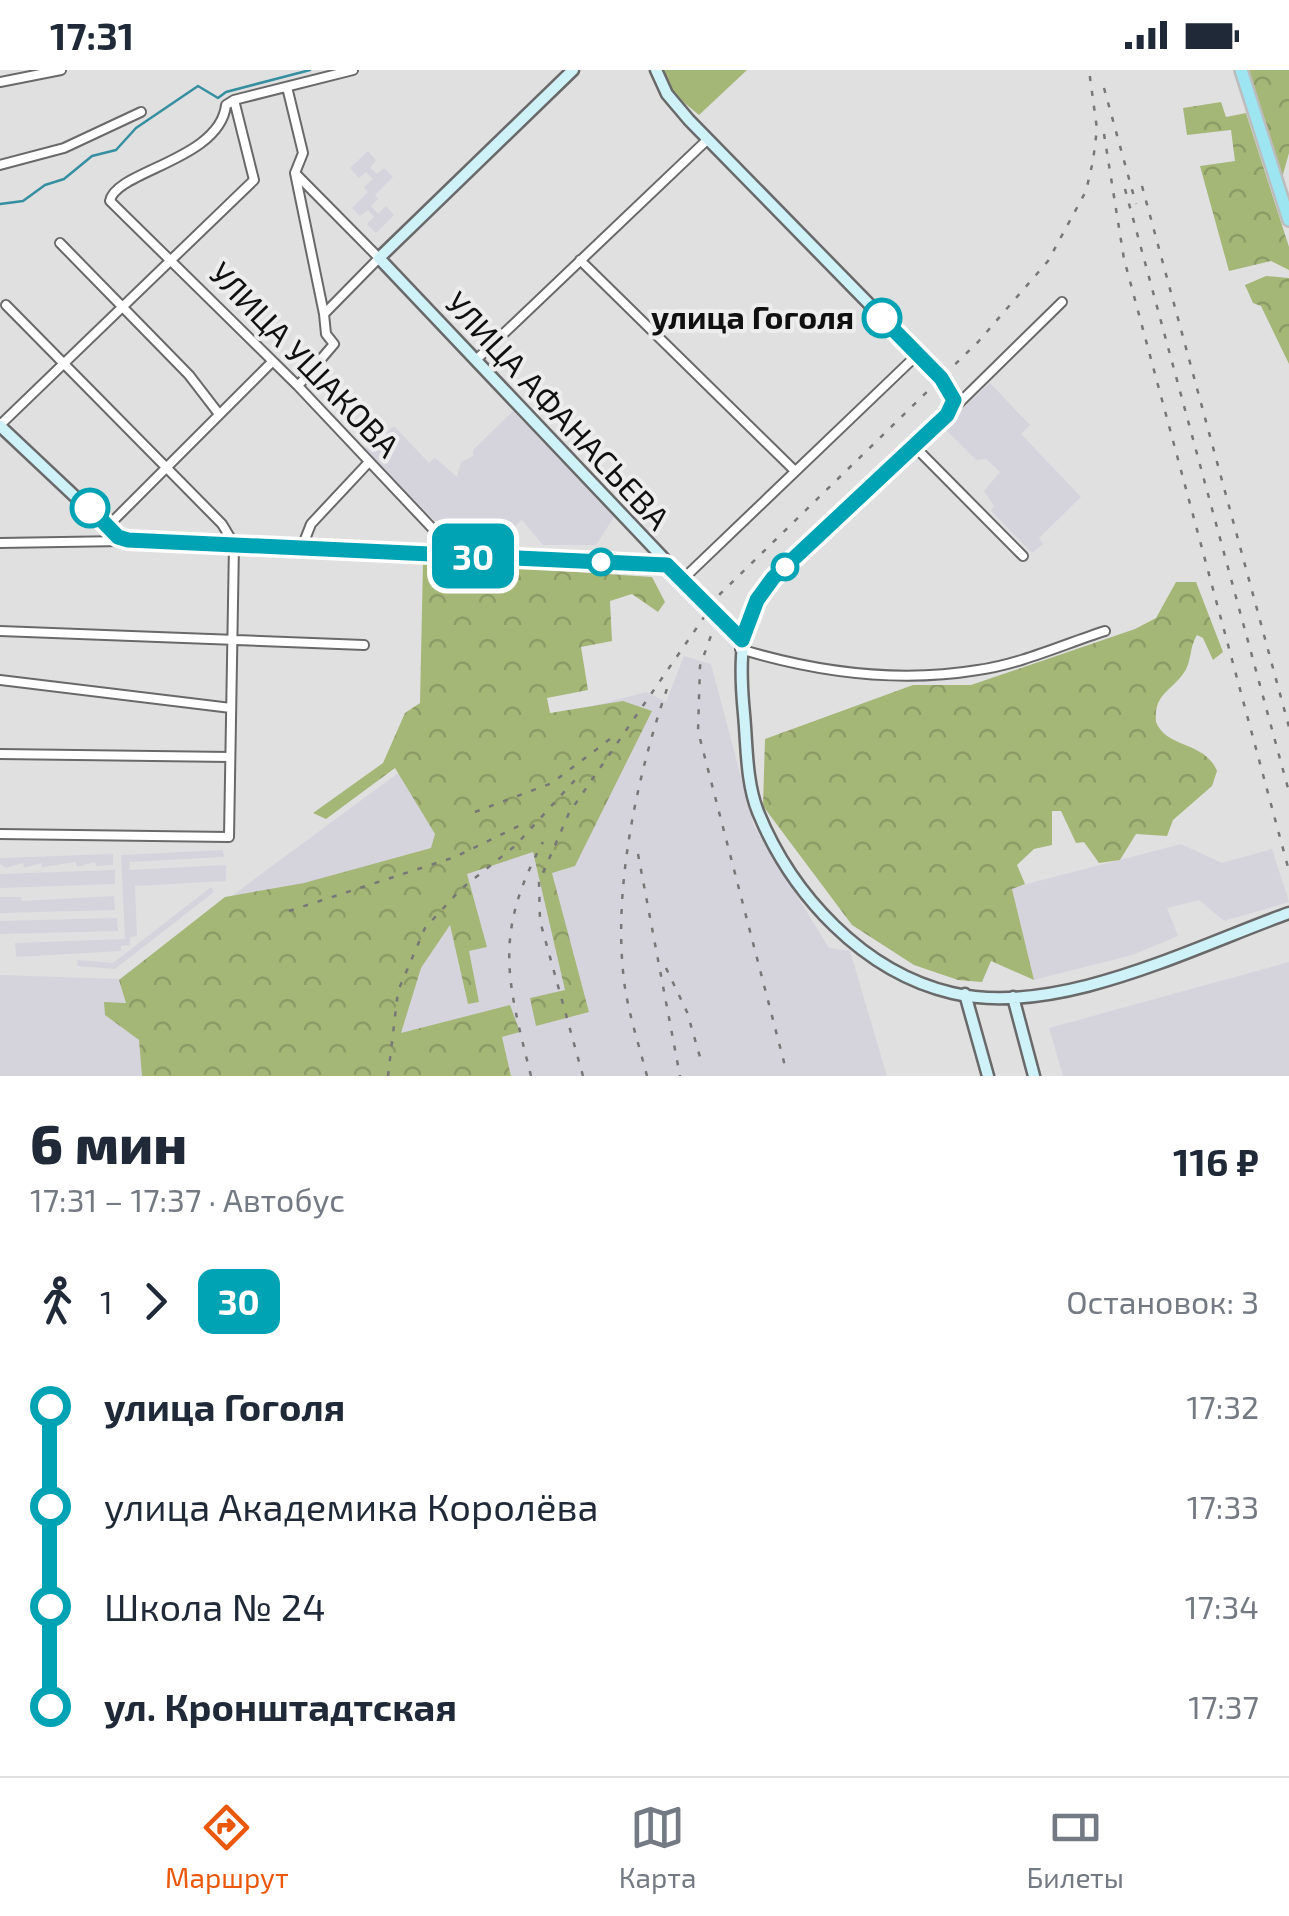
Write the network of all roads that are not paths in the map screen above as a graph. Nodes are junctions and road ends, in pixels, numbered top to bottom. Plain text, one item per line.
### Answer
1 (61, 70) edge
2 (353, 70) edge
3 (573, 70) edge
4 (656, 70) edge
5 (1241, 70) edge
6 (48, 71) edge
7 (0, 82) edge
8 (287, 86) junction
9 (234, 100) junction
10 (141, 112) dead end
11 (707, 140) junction
12 (0, 165) edge
13 (295, 173) junction
14 (1289, 220) edge
15 (60, 243) dead end
16 (380, 258) junction
17 (170, 260) junction
18 (580, 260) junction
19 (1062, 302) dead end
20 (6, 304) dead end
21 (125, 308) junction
22 (324, 314) junction
23 (918, 354) junction
24 (477, 359) junction
25 (272, 362) junction
26 (65, 366) junction
27 (298, 386) junction
28 (952, 391) junction
29 (971, 392) junction
30 (219, 414) junction
31 (947, 415) junction
32 (0, 426) edge
33 (914, 446) junction
34 (369, 462) junction
35 (166, 466) junction
36 (796, 471) junction
37 (109, 525) junction
38 (128, 540) junction
39 (0, 543) edge
40 (234, 544) junction
41 (302, 547) junction
42 (451, 554) junction
43 (1023, 556) dead end
44 (667, 565) junction
45 (682, 580) junction
46 (0, 631) edge
47 (1105, 631) dead end
48 (232, 641) junction
49 (364, 645) dead end
50 (741, 645) junction
51 (0, 680) edge
52 (230, 708) junction
53 (0, 754) edge
54 (230, 757) junction
55 (0, 834) edge
56 (1289, 913) edge
57 (965, 994) junction
58 (1014, 997) junction
59 (988, 1076) edge
60 (1034, 1076) edge

1 - 6 street
2 - 8 street
3 - 16 street
4 - 11 street
5 - 14 main road
6 - 7 street
8 - 9 street
8 - 13 street
9 - 17 street
9 - 17 street, УЛИЦА УШАКОВА
10 - 12 street
11 - 18 street
11 - 23 street
13 - 16 street
13 - 22 street
15 - 21 street
16 - 22 street
16 - 24 street, УЛИЦА АФАНАСЬЕВА
17 - 21 street
17 - 25 street, УЛИЦА УШАКОВА
18 - 24 street
18 - 36 street
19 - 29 street
20 - 26 street
21 - 26 street
21 - 30 street
22 - 27 street
23 - 28 street
23 - 36 street
24 - 44 street, УЛИЦА АФАНАСЬЕВА
25 - 27 street, УЛИЦА УШАКОВА
25 - 30 street
26 - 32 street
26 - 35 street
27 - 34 street, УЛИЦА УШАКОВА
28 - 29 street
28 - 31 street
29 - 31 street
30 - 35 street
31 - 33 street
32 - 37 street
33 - 43 street
33 - 50 street
34 - 41 street
34 - 42 street, УЛИЦА УШАКОВА
35 - 37 street
35 - 40 street
36 - 45 street
37 - 38 street
38 - 39 street
38 - 40 street
40 - 41 street
40 - 48 street
41 - 42 street
42 - 44 street
44 - 45 street, УЛИЦА АФАНАСЬЕВА
45 - 50 street, УЛИЦА АФАНАСЬЕВА
46 - 48 street
47 - 50 street
48 - 49 street
48 - 52 street
50 - 57 street
51 - 52 street
52 - 54 street
53 - 54 street
54 - 55 street
56 - 58 street
57 - 58 street
57 - 59 street
58 - 60 street

